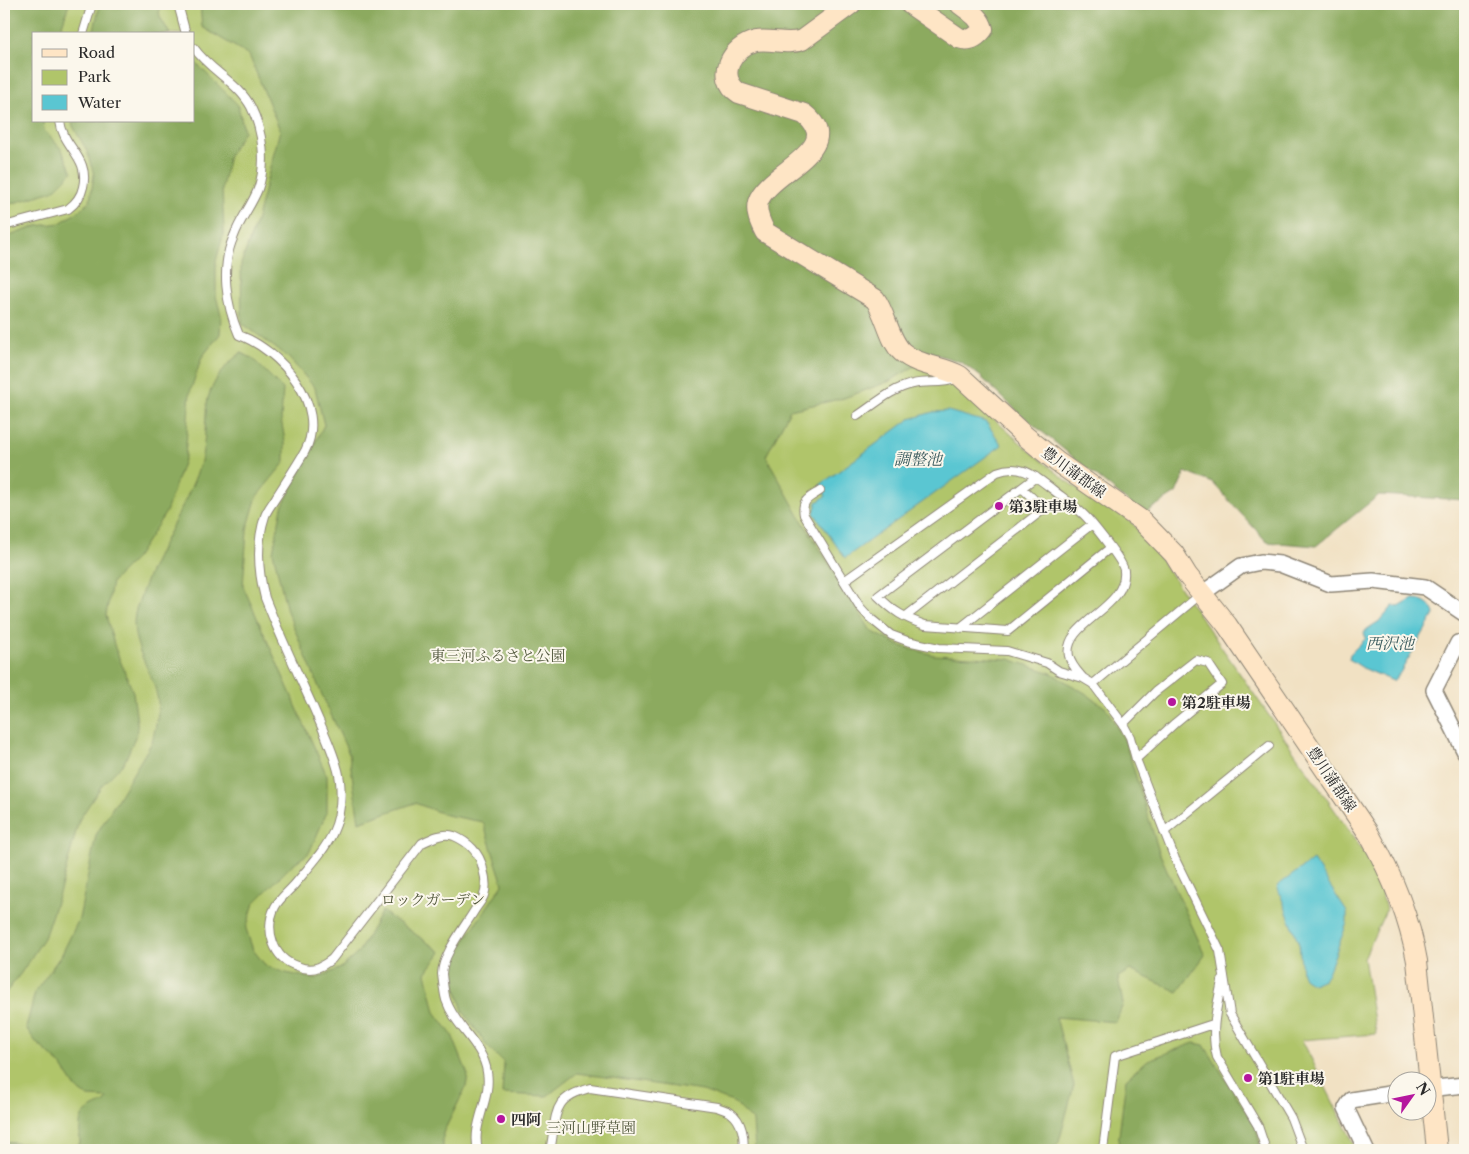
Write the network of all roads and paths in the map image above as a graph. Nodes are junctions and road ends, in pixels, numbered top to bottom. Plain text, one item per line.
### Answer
1 (92, 4) edge
2 (178, 4) edge
3 (851, 4) edge
4 (910, 4) edge
5 (960, 4) edge
6 (84, 32) edge
7 (185, 32) edge
8 (195, 49) edge
9 (60, 122) edge
10 (4, 226) edge
11 (960, 376) junction
12 (857, 416) dead end
13 (1036, 477) junction
14 (1022, 488) junction
15 (820, 491) dead end
16 (1092, 524) junction
17 (1110, 548) junction
18 (844, 581) junction
19 (1202, 593) junction
20 (1465, 614) edge
21 (905, 618) junction
22 (960, 628) junction
23 (1465, 644) edge
24 (1083, 678) junction
25 (1093, 684) junction
26 (1123, 724) junction
27 (1269, 746) dead end
28 (1465, 752) edge
29 (1136, 758) junction
30 (1164, 832) junction
31 (1223, 976) junction
32 (1213, 1024) junction
33 (1427, 1072) edge
34 (1465, 1085) edge
35 (1436, 1088) edge
36 (1386, 1095) edge
37 (1433, 1122) edge
38 (478, 1150) edge
39 (549, 1150) edge
40 (743, 1150) edge
41 (1103, 1150) edge
42 (1266, 1150) edge
43 (1303, 1150) edge
44 (1366, 1150) edge
45 (1437, 1150) edge

1 - 6 lane
2 - 7 lane
3 - 11 main road, 豊川蒲郡線
4 - 5 main road
8 - 38 lane
9 - 10 lane
11 - 12 lane
11 - 19 main road, 豊川蒲郡線
13 - 14 lane
13 - 16 lane
13 - 18 lane
14 - 21 lane
14 - 21 lane
15 - 18 lane
16 - 17 lane
16 - 22 lane
17 - 22 lane
17 - 24 lane
18 - 24 lane
19 - 20 street
19 - 25 lane
19 - 33 main road, 豊川蒲郡線
21 - 22 lane
23 - 28 street
24 - 25 lane
25 - 26 lane
26 - 29 lane
26 - 29 lane
27 - 30 lane
29 - 30 lane
30 - 31 lane
31 - 32 lane
31 - 43 lane
32 - 41 lane
32 - 42 lane
34 - 35 street
36 - 44 street
37 - 45 main road, 豊川蒲郡線
39 - 40 lane

